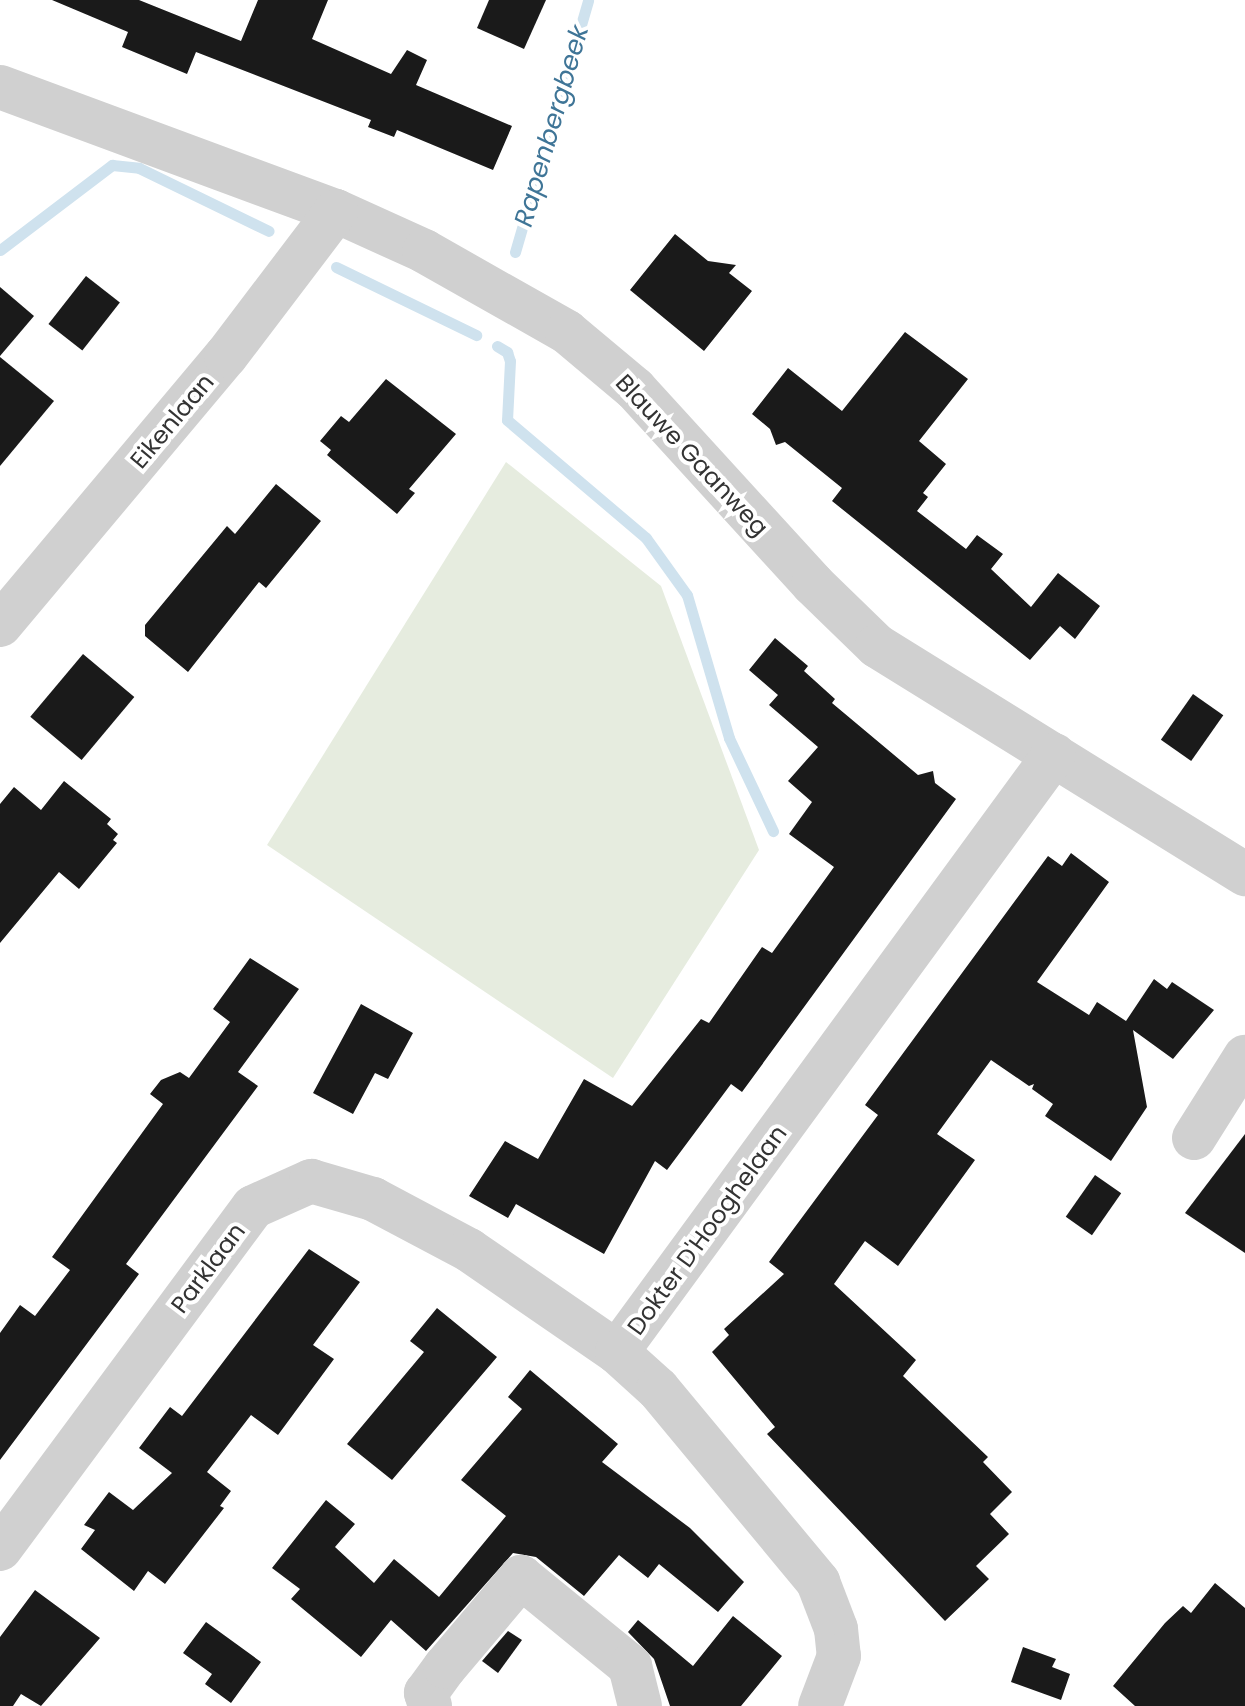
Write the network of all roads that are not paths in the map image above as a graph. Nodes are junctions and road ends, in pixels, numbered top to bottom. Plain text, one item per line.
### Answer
1 (0, 87) edge
2 (336, 211) junction
3 (0, 625) edge
4 (1054, 755) junction
5 (1245, 874) edge
6 (1245, 1057) edge
7 (1194, 1138) dead end
8 (617, 1352) junction
9 (0, 1549) edge
10 (430, 1706) edge
11 (640, 1706) edge
12 (820, 1706) edge

1 - 2 street, Blauwe Gaanweg
2 - 3 street, Eikenlaan
2 - 4 street, Blauwe Gaanweg
4 - 5 street, Blauwe Gaanweg
4 - 8 street, Dokter D'Hooghelaan
6 - 7 street
8 - 9 street, Parklaan
8 - 12 street, Dokter D'Hooghelaan
10 - 11 street

